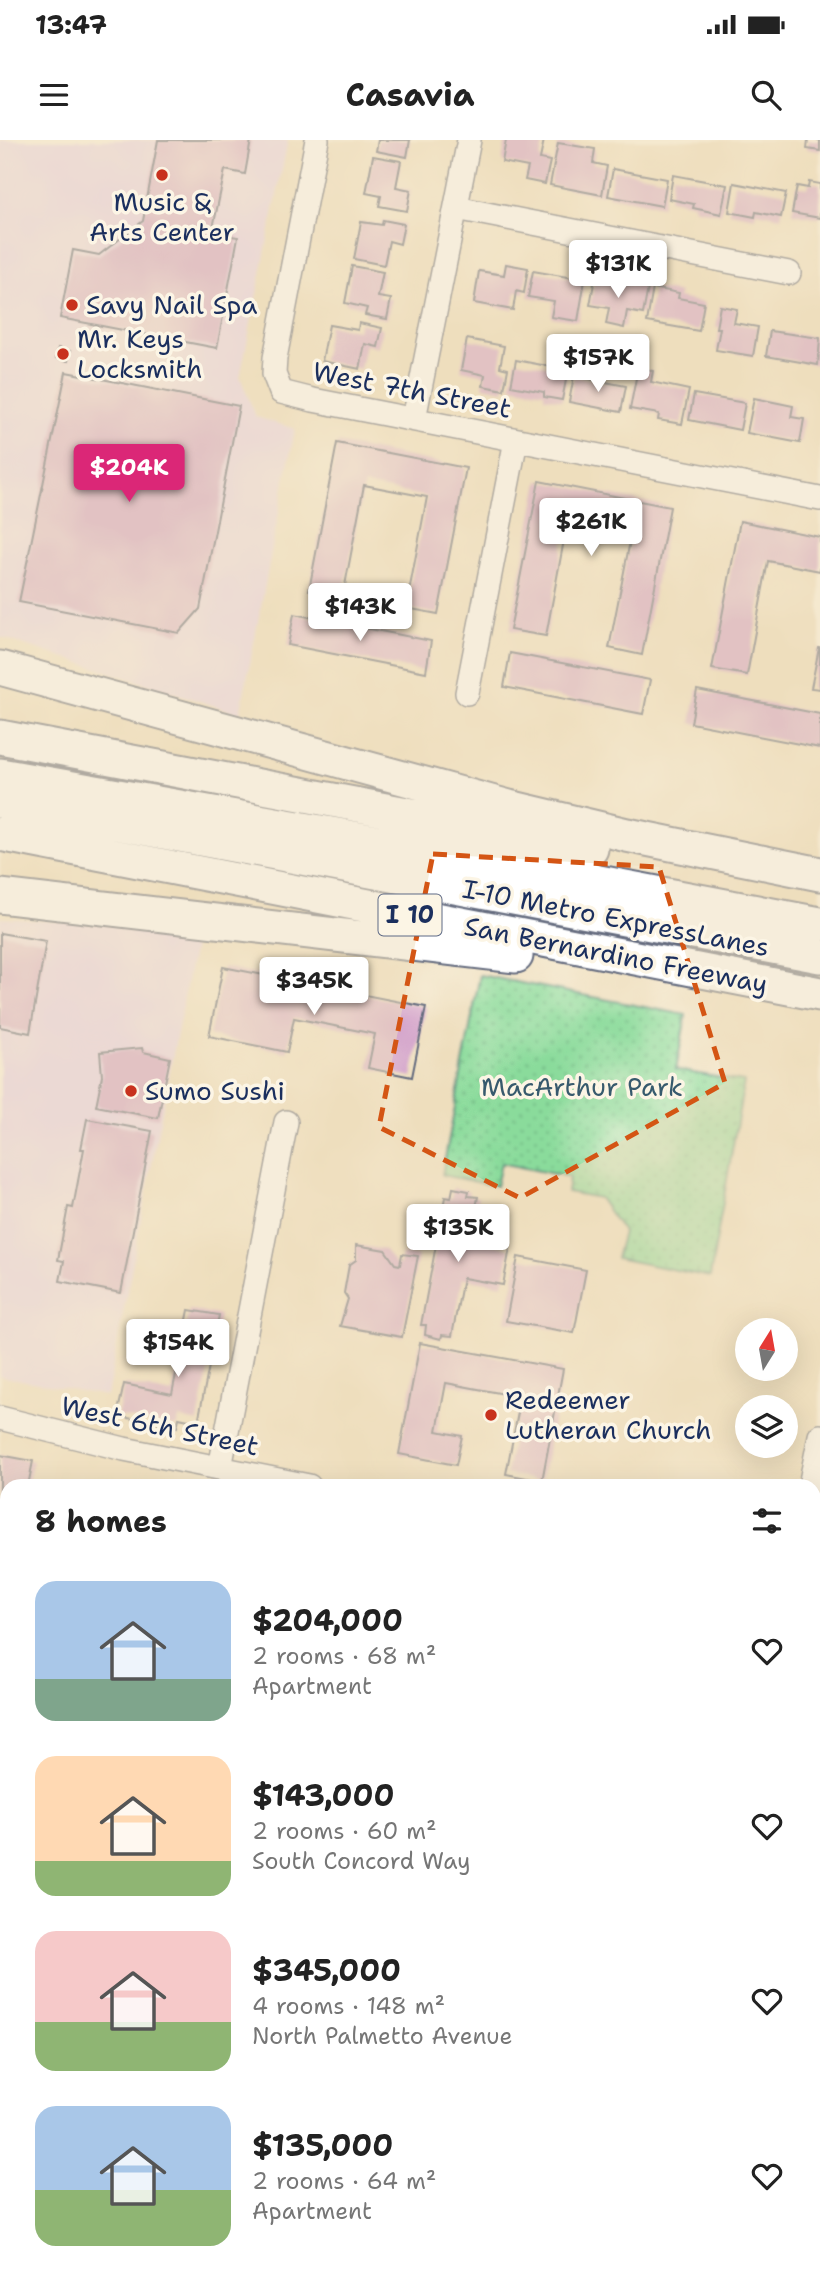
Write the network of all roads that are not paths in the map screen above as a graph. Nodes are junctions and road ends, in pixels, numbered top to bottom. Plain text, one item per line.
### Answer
1 (317, 140) edge
2 (469, 140) edge
3 (456, 208) junction
4 (789, 273) dead end
5 (414, 419) junction
6 (516, 440) junction
7 (820, 499) edge
8 (0, 668) edge
9 (467, 693) dead end
10 (0, 737) edge
11 (0, 775) edge
12 (0, 801) edge
13 (349, 801) junction
14 (0, 833) edge
15 (820, 874) edge
16 (562, 875) junction
17 (475, 891) junction
18 (820, 893) edge
19 (0, 896) edge
20 (820, 924) edge
21 (820, 956) edge
22 (741, 980) junction
23 (820, 994) edge
24 (285, 1122) dead end
25 (0, 1418) edge
26 (820, 1436) edge
27 (220, 1468) junction
28 (274, 1479) edge
29 (811, 1479) edge

1 - 5 street, West 7th Street
2 - 3 street
3 - 4 street
3 - 5 street
5 - 6 street, West 7th Street
6 - 7 street, West 7th Street
6 - 9 street
8 - 15 highway
10 - 13 highway
11 - 16 highway, I-10 Metro ExpressLanes
12 - 17 highway, I-10 Metro ExpressLanes
13 - 16 highway
13 - 18 highway
14 - 17 highway
14 - 22 highway, San Bernardino Freeway / I 10
16 - 20 highway, I-10 Metro ExpressLanes
17 - 21 highway, I-10 Metro ExpressLanes
19 - 22 highway
22 - 23 highway, San Bernardino Freeway / I 10
24 - 27 street
25 - 27 street, West 6th Street
26 - 29 street
27 - 28 street, West 6th Street

